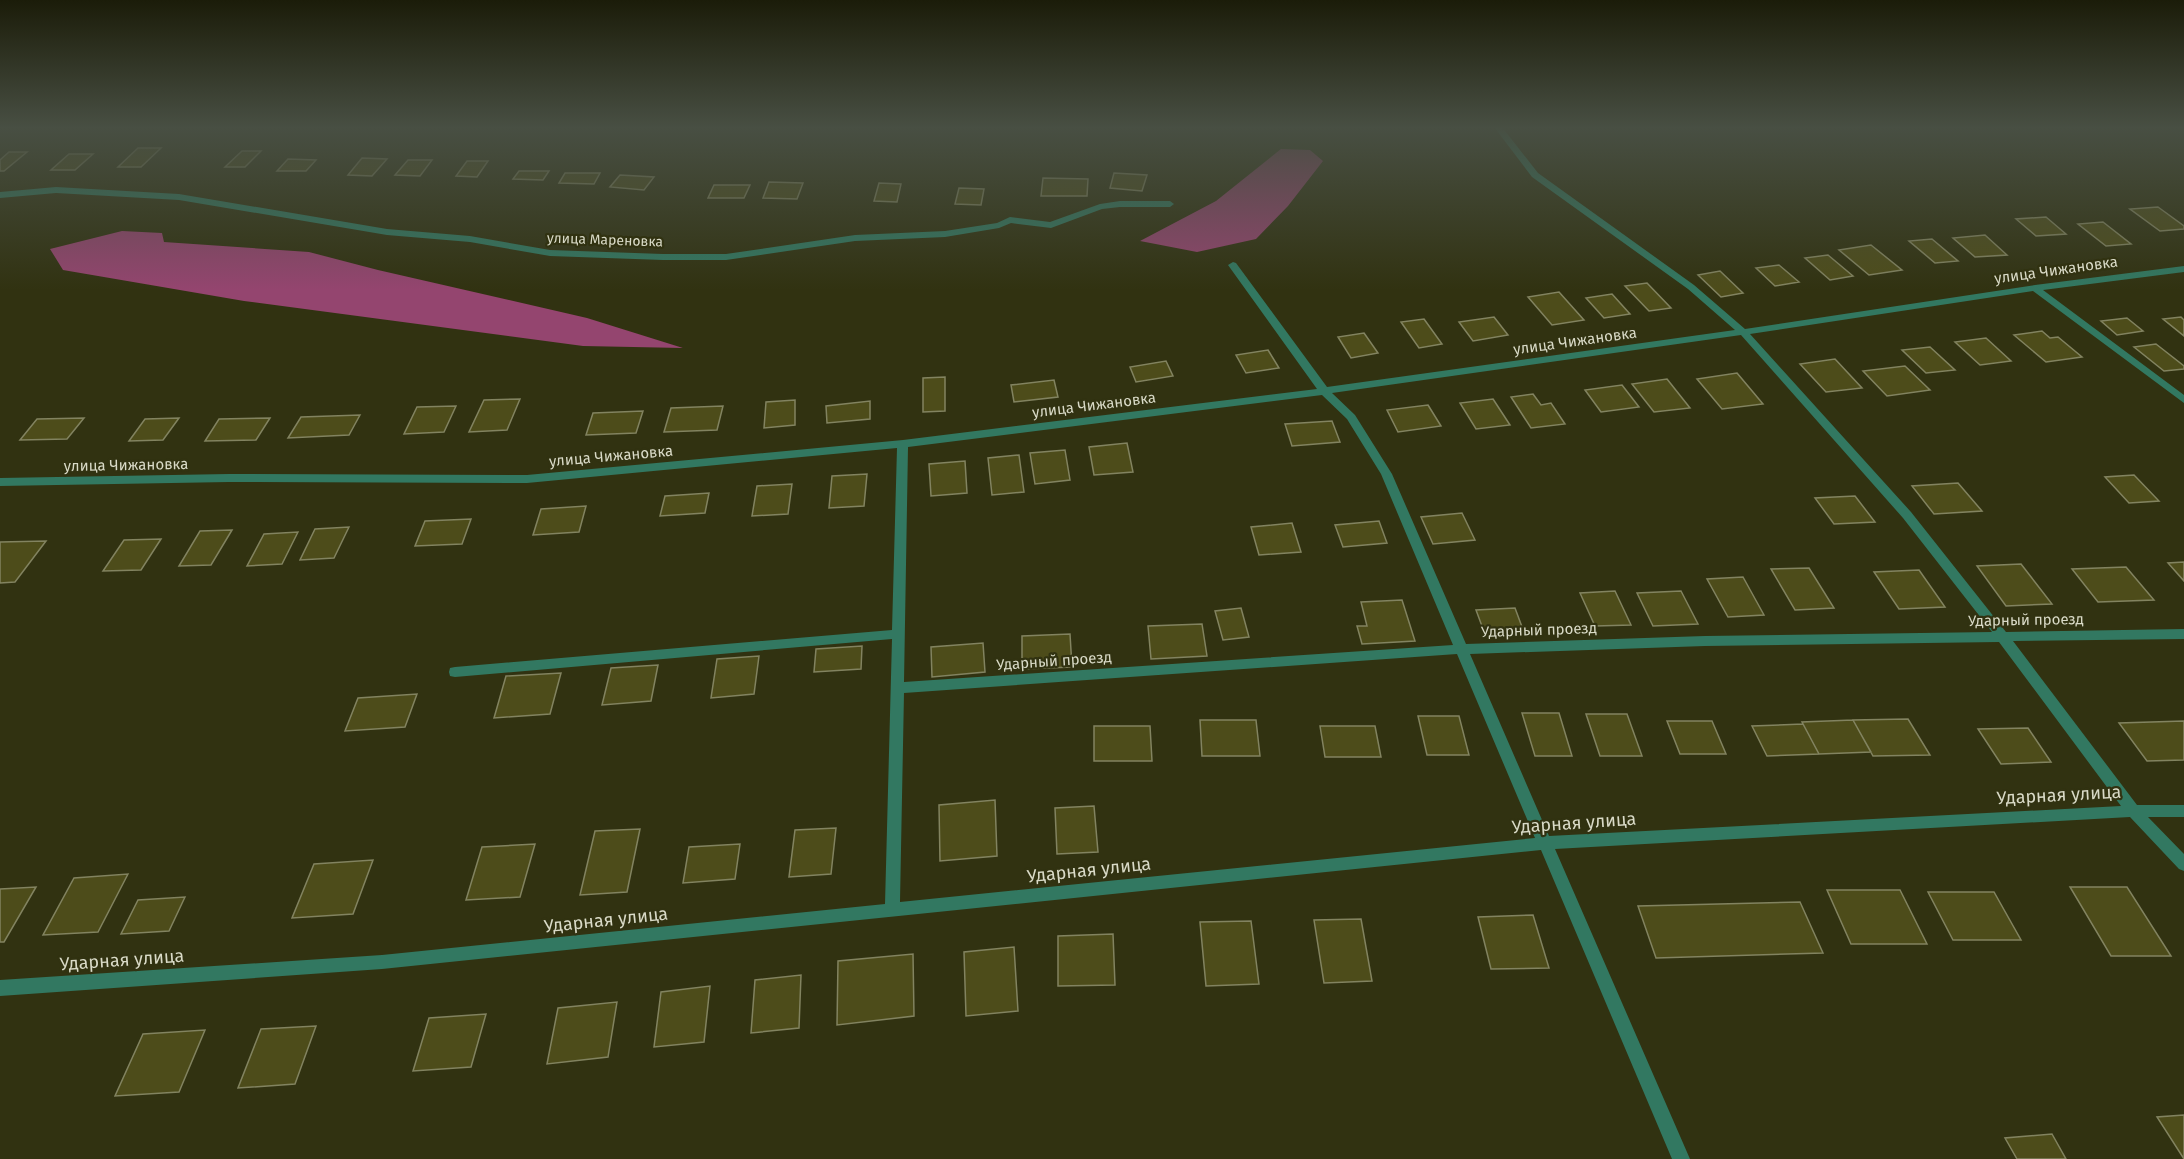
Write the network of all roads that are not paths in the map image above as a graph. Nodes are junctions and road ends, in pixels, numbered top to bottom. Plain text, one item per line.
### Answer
1 (1543, 181) edge
2 (0, 195) edge
3 (1170, 204) dead end
4 (1233, 265) dead end
5 (2184, 269) edge
6 (2035, 288) junction
7 (1743, 332) junction
8 (1324, 391) junction
9 (2184, 400) edge
10 (903, 444) junction
11 (0, 482) edge
12 (898, 634) junction
13 (2184, 634) edge
14 (2003, 637) junction
15 (1462, 649) junction
16 (455, 672) dead end
17 (897, 688) junction
18 (2133, 811) junction
19 (2184, 811) edge
20 (1547, 843) junction
21 (2184, 864) edge
22 (892, 910) junction
23 (0, 988) edge
24 (1682, 1159) edge

1 - 7 street
2 - 3 street, улица Мареновка
4 - 8 street
5 - 6 street, улица Чижановка
6 - 7 street, улица Чижановка
6 - 9 street
7 - 8 street, улица Чижановка
7 - 14 street
8 - 10 street, улица Чижановка
8 - 15 street
10 - 11 street, улица Чижановка
10 - 12 street
12 - 16 street
12 - 17 street
13 - 14 street, Ударный проезд
14 - 15 street, Ударный проезд
14 - 18 street
15 - 17 street, Ударный проезд
15 - 20 street
17 - 22 street
18 - 19 street, Ударная улица
18 - 20 street, Ударная улица
18 - 21 street
20 - 22 street, Ударная улица
20 - 24 street
22 - 23 street, Ударная улица

